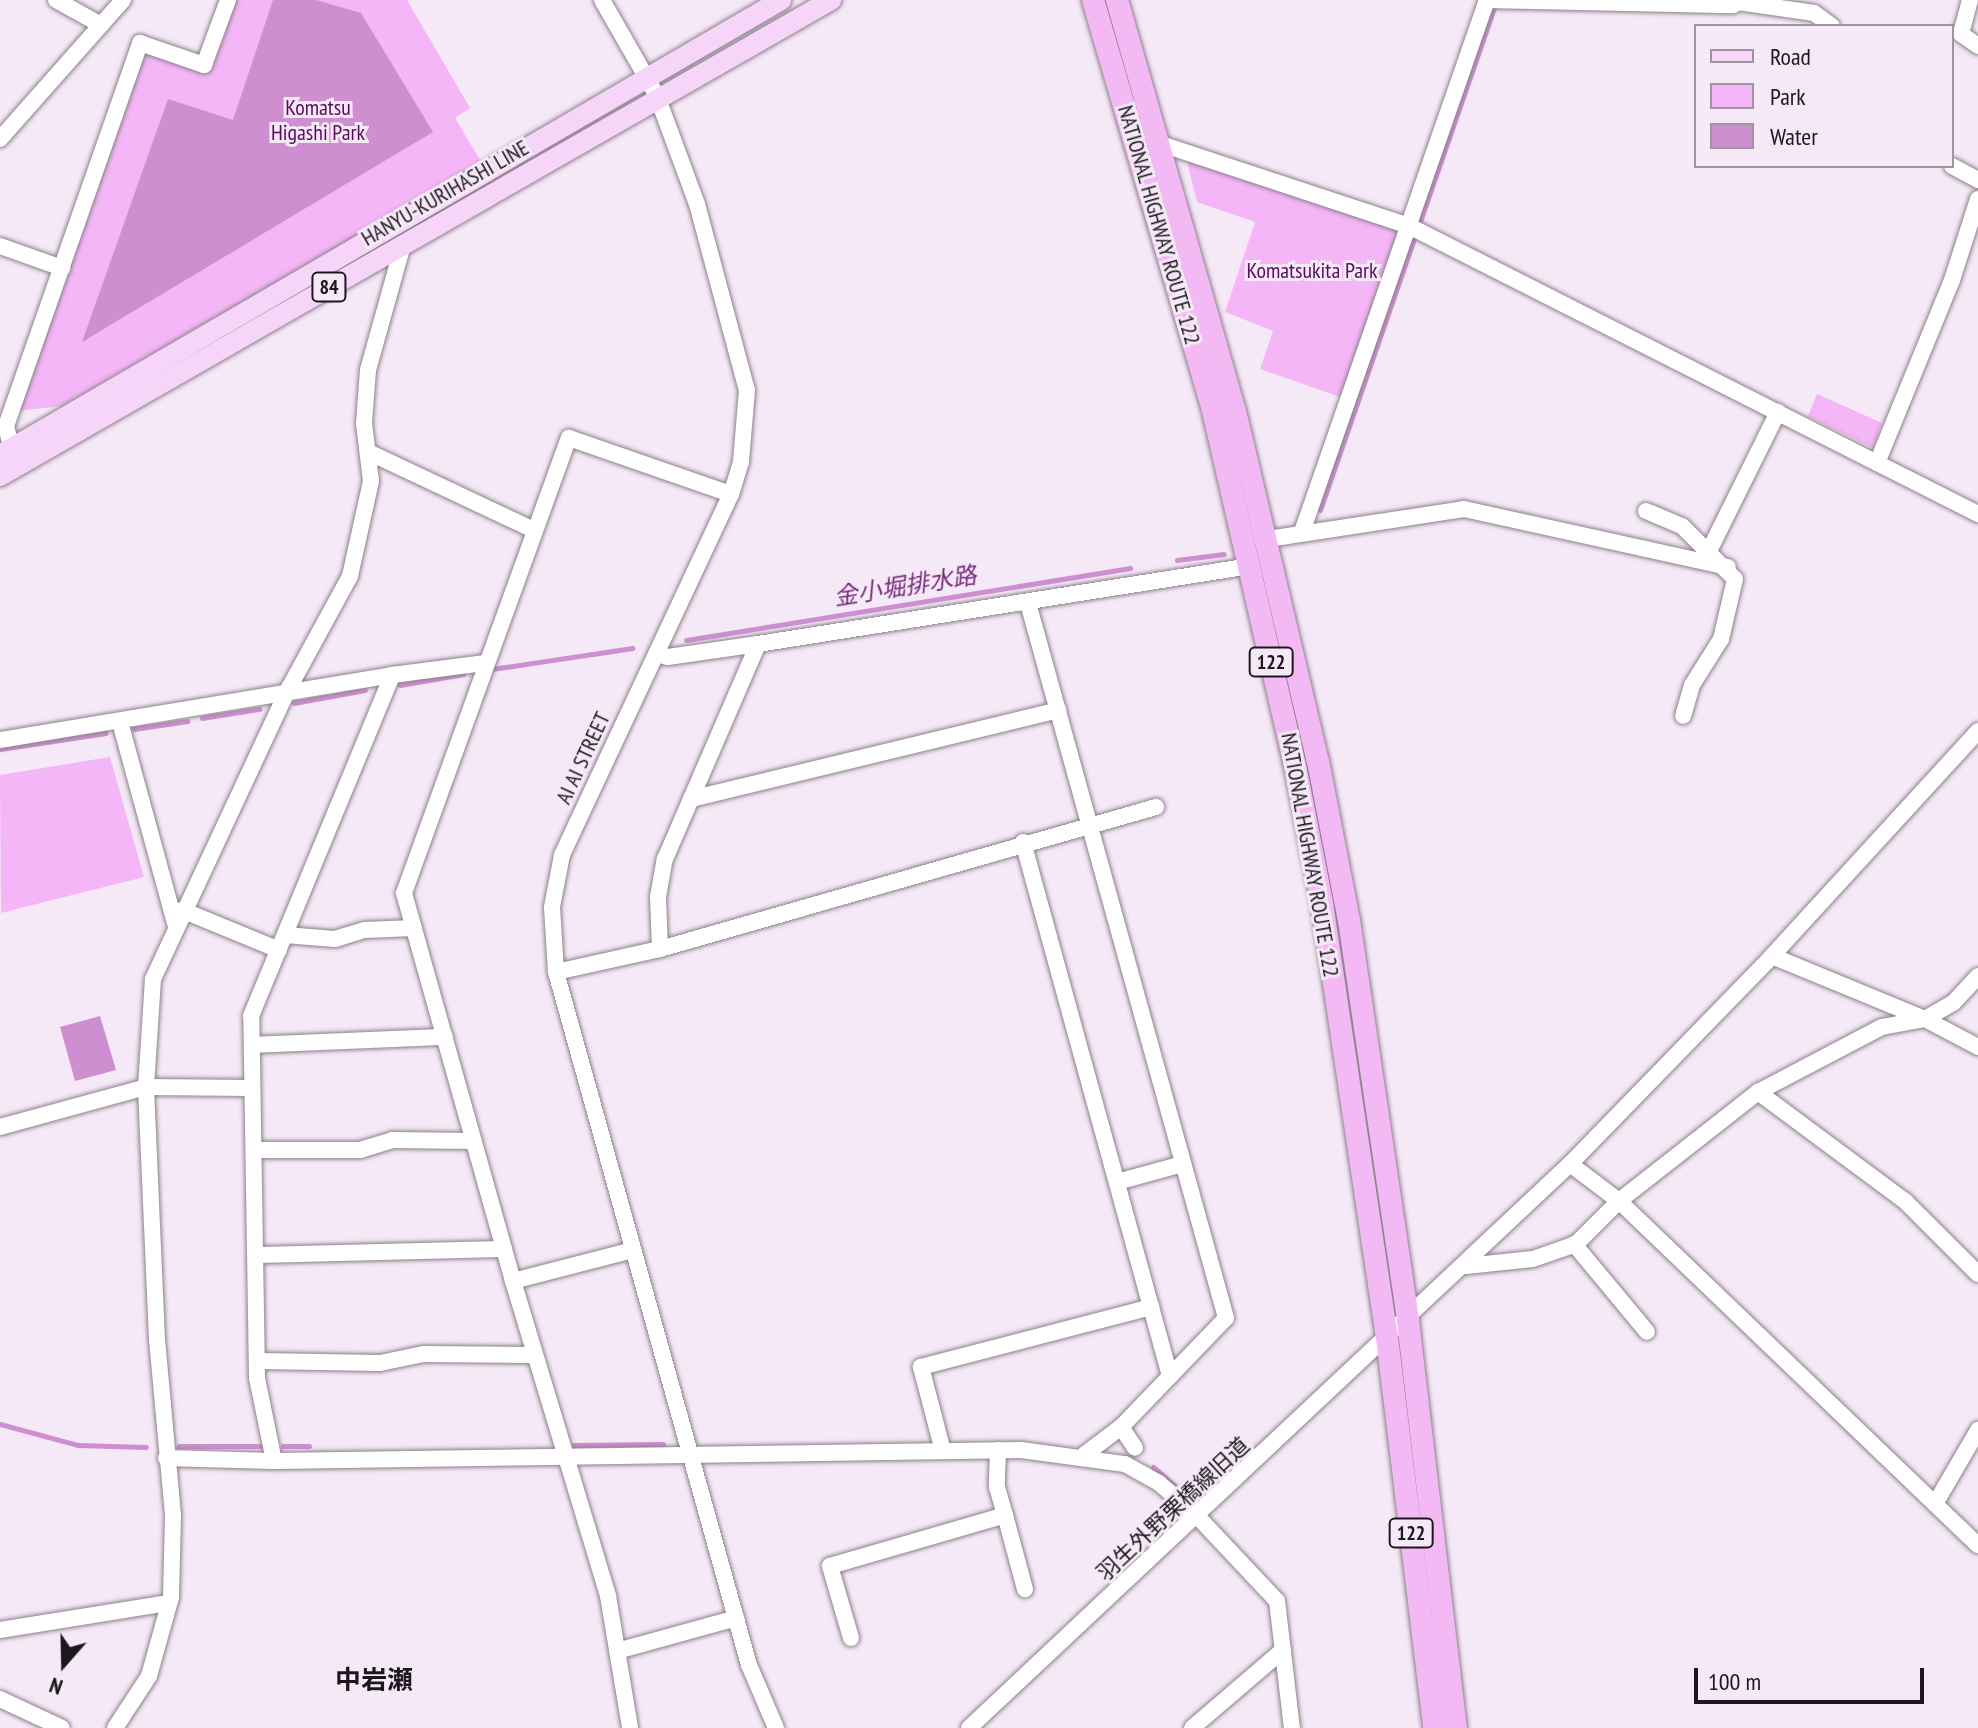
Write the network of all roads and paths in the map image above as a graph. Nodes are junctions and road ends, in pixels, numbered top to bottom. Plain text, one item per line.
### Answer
1 (56, 0) edge
2 (123, 0) edge
3 (228, 0) edge
4 (602, 0) edge
5 (781, 0) edge
6 (831, 0) edge
7 (1093, 0) edge
8 (1117, 0) edge
9 (1487, 0) edge
10 (1970, 0) edge
11 (1740, 1) edge
12 (1829, 24) edge
13 (101, 25) junction
14 (1978, 46) edge
15 (646, 77) junction
16 (657, 96) junction
17 (0, 139) edge
18 (1161, 144) junction
19 (1954, 167) edge
20 (1978, 180) edge
21 (1978, 199) edge
22 (1409, 226) junction
23 (403, 245) junction
24 (0, 246) edge
25 (62, 268) junction
26 (1778, 412) junction
27 (86, 418) junction
28 (3, 448) edge
29 (368, 452) junction
30 (1877, 463) junction
31 (0, 476) edge
32 (0, 486) edge
33 (731, 494) junction
34 (1646, 511) dead end
35 (1978, 514) edge
36 (532, 529) junction
37 (1302, 532) junction
38 (1268, 539) junction
39 (1710, 549) junction
40 (1249, 566) junction
41 (1728, 567) junction
42 (1028, 603) junction
43 (758, 644) junction
44 (656, 654) junction
45 (485, 663) junction
46 (392, 675) junction
47 (289, 688) junction
48 (1058, 710) junction
49 (1683, 716) dead end
50 (120, 722) junction
51 (1978, 731) edge
52 (0, 740) edge
53 (691, 799) junction
54 (1156, 807) dead end
55 (1090, 825) junction
56 (1023, 842) junction
57 (179, 917) junction
58 (414, 928) junction
59 (282, 942) junction
60 (660, 949) junction
61 (1772, 956) junction
62 (556, 972) junction
63 (1978, 976) edge
64 (1925, 1019) junction
65 (445, 1037) junction
66 (252, 1045) junction
67 (1978, 1047) edge
68 (146, 1087) junction
69 (252, 1088) junction
70 (1758, 1092) junction
71 (0, 1127) edge
72 (474, 1141) junction
73 (254, 1150) junction
74 (1183, 1164) junction
75 (1570, 1164) junction
76 (1117, 1182) junction
77 (1619, 1201) junction
78 (1574, 1244) junction
79 (504, 1249) junction
80 (633, 1250) junction
81 (256, 1255) junction
82 (1466, 1266) junction
83 (1978, 1274) edge
84 (513, 1281) junction
85 (1151, 1307) junction
86 (1408, 1321) junction
87 (1647, 1332) dead end
88 (1387, 1337) junction
89 (533, 1355) junction
90 (258, 1361) junction
91 (1170, 1376) junction
92 (1121, 1427) junction
93 (1978, 1430) edge
94 (1135, 1448) dead end
95 (998, 1450) junction
96 (943, 1451) junction
97 (689, 1455) junction
98 (1084, 1455) junction
99 (562, 1456) junction
100 (166, 1458) junction
101 (274, 1461) junction
102 (1935, 1504) junction
103 (1005, 1515) junction
104 (1198, 1517) junction
105 (1978, 1545) edge
106 (1025, 1589) dead end
107 (169, 1603) junction
108 (737, 1618) junction
109 (0, 1630) edge
110 (851, 1638) dead end
111 (1283, 1650) junction
112 (617, 1651) junction
113 (0, 1699) edge
114 (62, 1728) edge
115 (115, 1728) edge
116 (630, 1728) edge
117 (776, 1728) edge
118 (969, 1728) edge
119 (1192, 1728) edge
120 (1292, 1728) edge
121 (1434, 1728) edge
122 (1456, 1728) edge

1 - 13 street
2 - 13 street
3 - 25 street
4 - 15 street, AI AI STREET
5 - 15 main road, HANYU-KURIHASHI LINE / 84
6 - 16 main road, HANYU-KURIHASHI LINE / 84
7 - 40 highway, NATIONAL HIGHWAY ROUTE 122 / 122
8 - 18 highway, NATIONAL HIGHWAY ROUTE 122 / 122
9 - 11 street
9 - 22 street
10 - 14 street
11 - 12 street
13 - 17 street
15 - 16 street, AI AI STREET
15 - 27 main road, HANYU-KURIHASHI LINE / 84
16 - 23 main road, HANYU-KURIHASHI LINE / 84
16 - 33 street, AI AI STREET
18 - 22 street
18 - 38 highway, NATIONAL HIGHWAY ROUTE 122 / 122
19 - 20 street
21 - 30 street
22 - 26 street
22 - 37 street
23 - 27 main road, HANYU-KURIHASHI LINE / 84
23 - 29 street
24 - 25 street
25 - 28 street
26 - 30 street
26 - 39 street
27 - 28 main road
27 - 31 main road, HANYU-KURIHASHI LINE / 84
27 - 32 main road
29 - 36 street
29 - 47 street
30 - 35 street
33 - 36 street
33 - 44 street, AI AI STREET
34 - 39 street
36 - 45 street
37 - 38 street
37 - 41 street
38 - 86 highway, NATIONAL HIGHWAY ROUTE 122 / 122
39 - 41 street
40 - 42 street
40 - 88 highway, NATIONAL HIGHWAY ROUTE 122 / 122
41 - 49 street
42 - 43 street
42 - 48 street
43 - 44 street
43 - 53 street
44 - 62 street, AI AI STREET
45 - 46 street
45 - 58 street
46 - 47 street
46 - 59 street
47 - 50 street
47 - 57 street
48 - 53 street
48 - 55 street
50 - 52 street
50 - 57 street
51 - 61 street, 羽生外野栗橋線旧道
53 - 60 street
54 - 55 street
55 - 56 street
55 - 74 street
56 - 60 street
56 - 76 street
57 - 59 street
57 - 68 street
58 - 59 street
58 - 65 street
59 - 66 street
60 - 62 street
61 - 64 street
61 - 75 street, 羽生外野栗橋線旧道
62 - 80 street, AI AI STREET
63 - 64 street
64 - 67 street
64 - 70 street
65 - 66 street
65 - 72 street
66 - 69 street
68 - 69 street
68 - 71 street
68 - 100 street
69 - 73 street
70 - 77 street
70 - 83 street
72 - 73 street
72 - 79 street
73 - 81 street
74 - 76 street
74 - 91 street
75 - 77 street
75 - 82 street, 羽生外野栗橋線旧道
76 - 85 street
77 - 78 street
77 - 102 street
78 - 82 street
78 - 87 street
79 - 81 street
79 - 84 street
80 - 84 street
80 - 97 street, AI AI STREET
81 - 90 street
82 - 86 street, 羽生外野栗橋線旧道
84 - 89 street
85 - 91 street
85 - 96 street
86 - 88 street, 羽生外野栗橋線旧道
86 - 122 highway, NATIONAL HIGHWAY ROUTE 122 / 122
88 - 104 street, 羽生外野栗橋線旧道
88 - 121 highway, NATIONAL HIGHWAY ROUTE 122 / 122
89 - 90 street
89 - 99 street
90 - 101 street
91 - 92 street
92 - 94 street
92 - 98 street
93 - 102 street
95 - 96 street
95 - 98 street
95 - 103 street
96 - 97 street
97 - 99 street
97 - 108 street, AI AI STREET
98 - 104 street
99 - 101 street
99 - 112 street
100 - 101 street
100 - 107 street
102 - 105 street
103 - 106 street
103 - 110 street
104 - 111 street
104 - 118 street, 羽生外野栗橋線旧道
107 - 109 street
107 - 115 street
108 - 112 street
108 - 117 street, AI AI STREET
111 - 119 street
111 - 120 street
112 - 116 street
113 - 114 street

